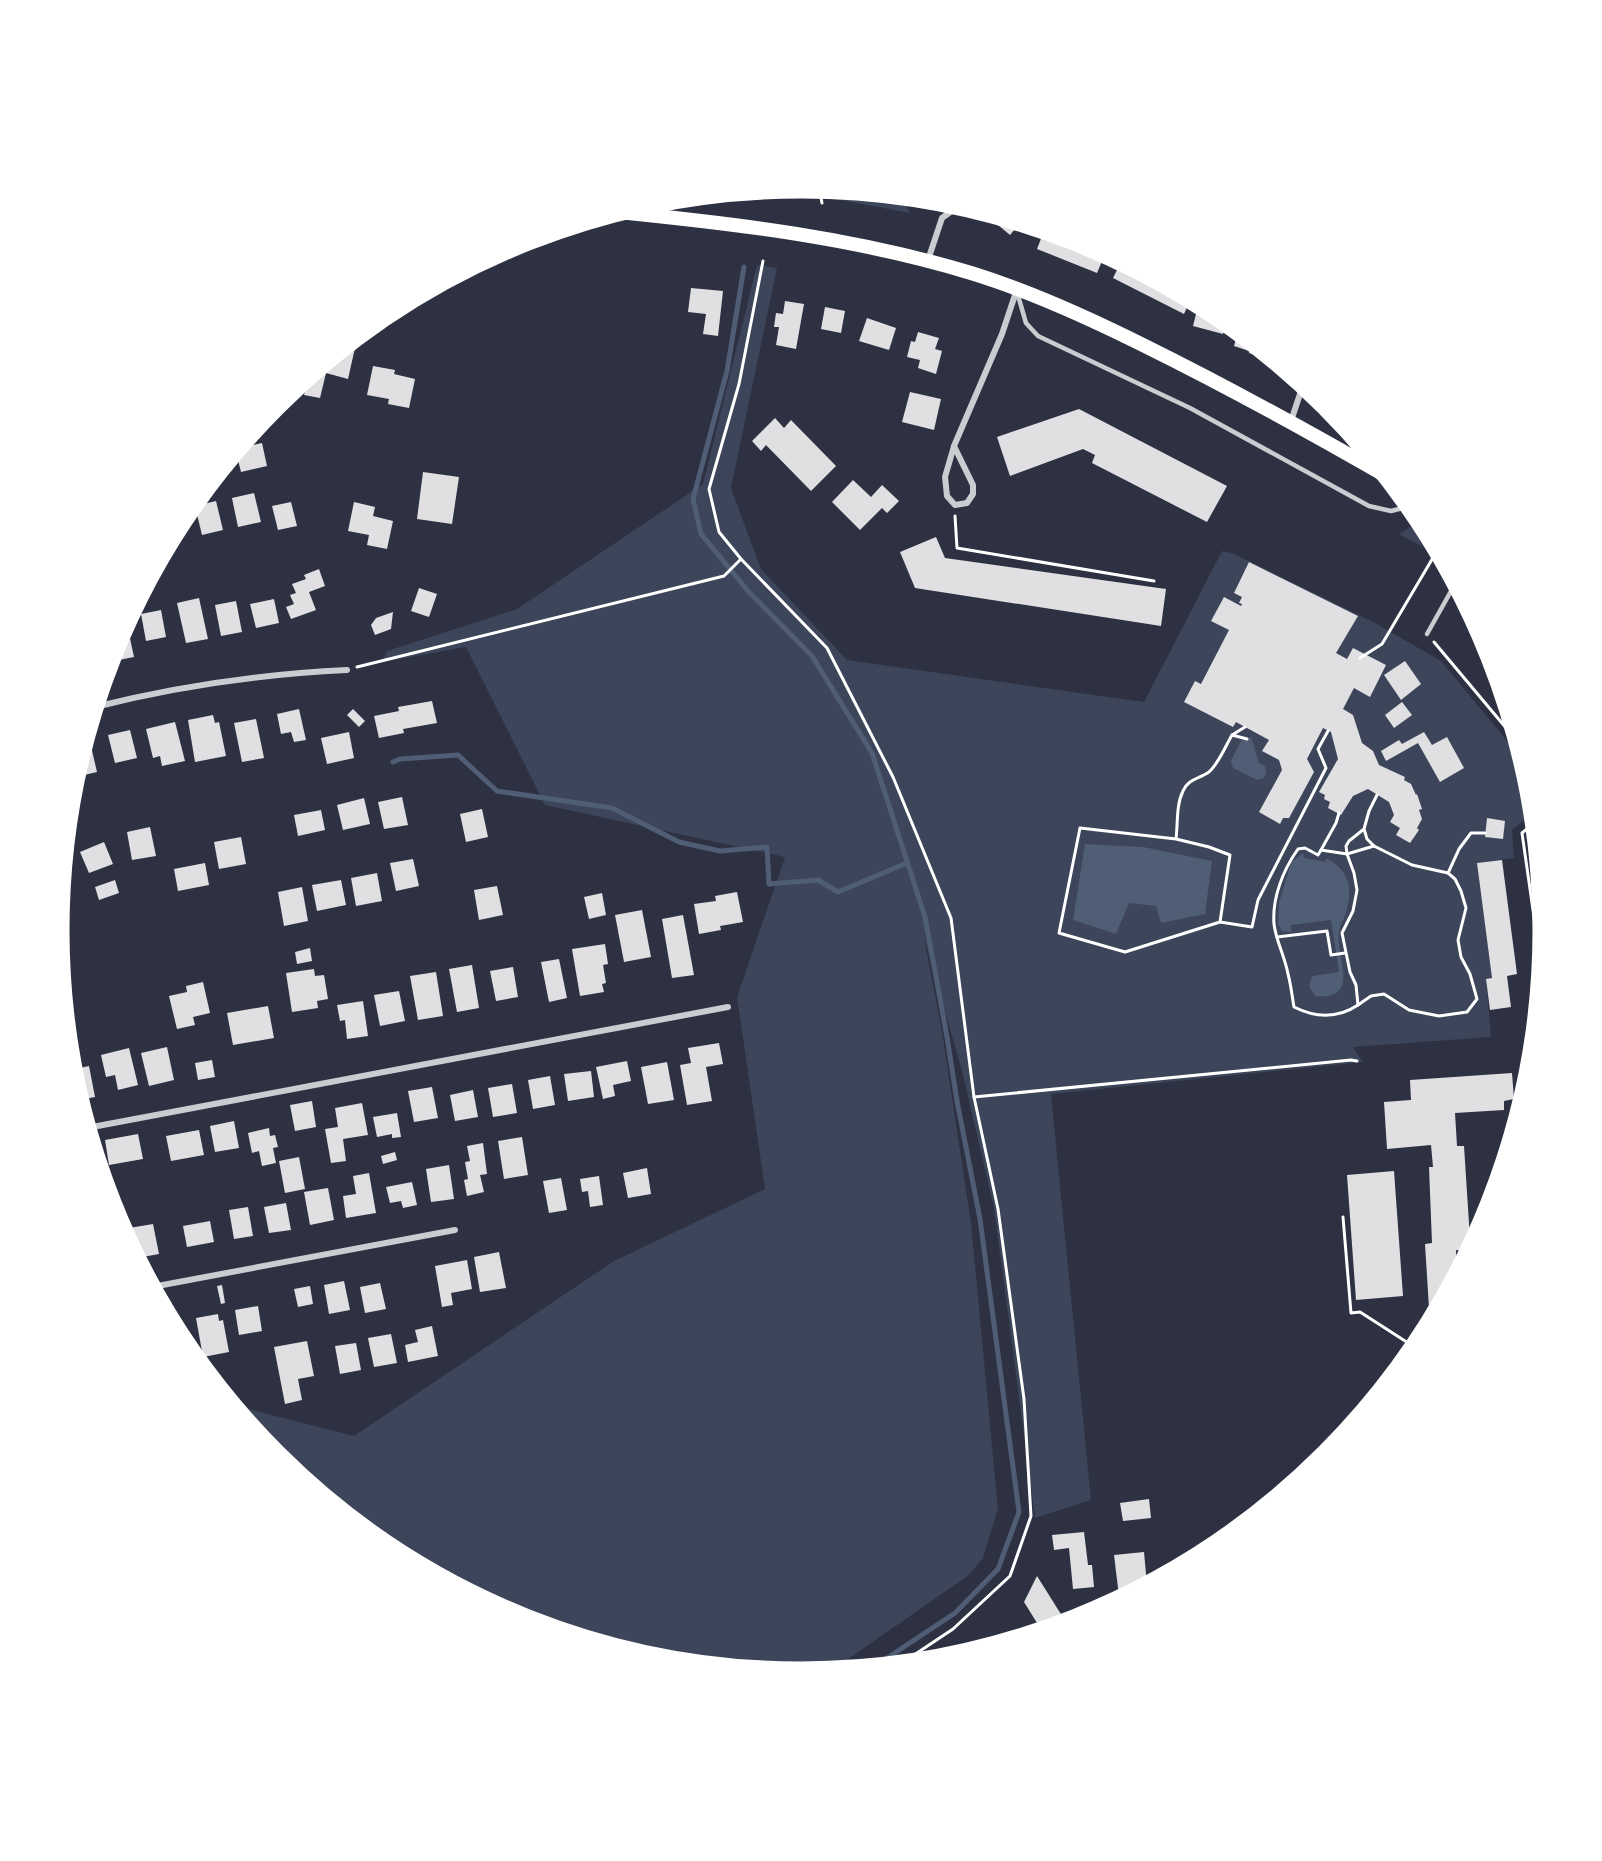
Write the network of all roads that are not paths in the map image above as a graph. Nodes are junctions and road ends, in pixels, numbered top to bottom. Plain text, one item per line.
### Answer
1 (950, 212) edge
2 (643, 214) edge
3 (928, 260) junction
4 (1017, 289) junction
5 (1300, 393) edge
6 (1291, 422) junction
7 (954, 446) junction
8 (1367, 465) edge
9 (1401, 509) edge
10 (1451, 591) edge
11 (1427, 634) road end
12 (347, 670) road end
13 (104, 703) edge
14 (728, 1008) dead end
15 (94, 1127) edge
16 (454, 1230) dead end
17 (160, 1286) edge

1 - 3 street
2 - 3 main road
3 - 4 main road
4 - 6 main road
4 - 7 street
4 - 9 lane
5 - 6 street
6 - 8 main road
7 - 7 street
10 - 11 lane
12 - 13 street
14 - 15 street
16 - 17 street

